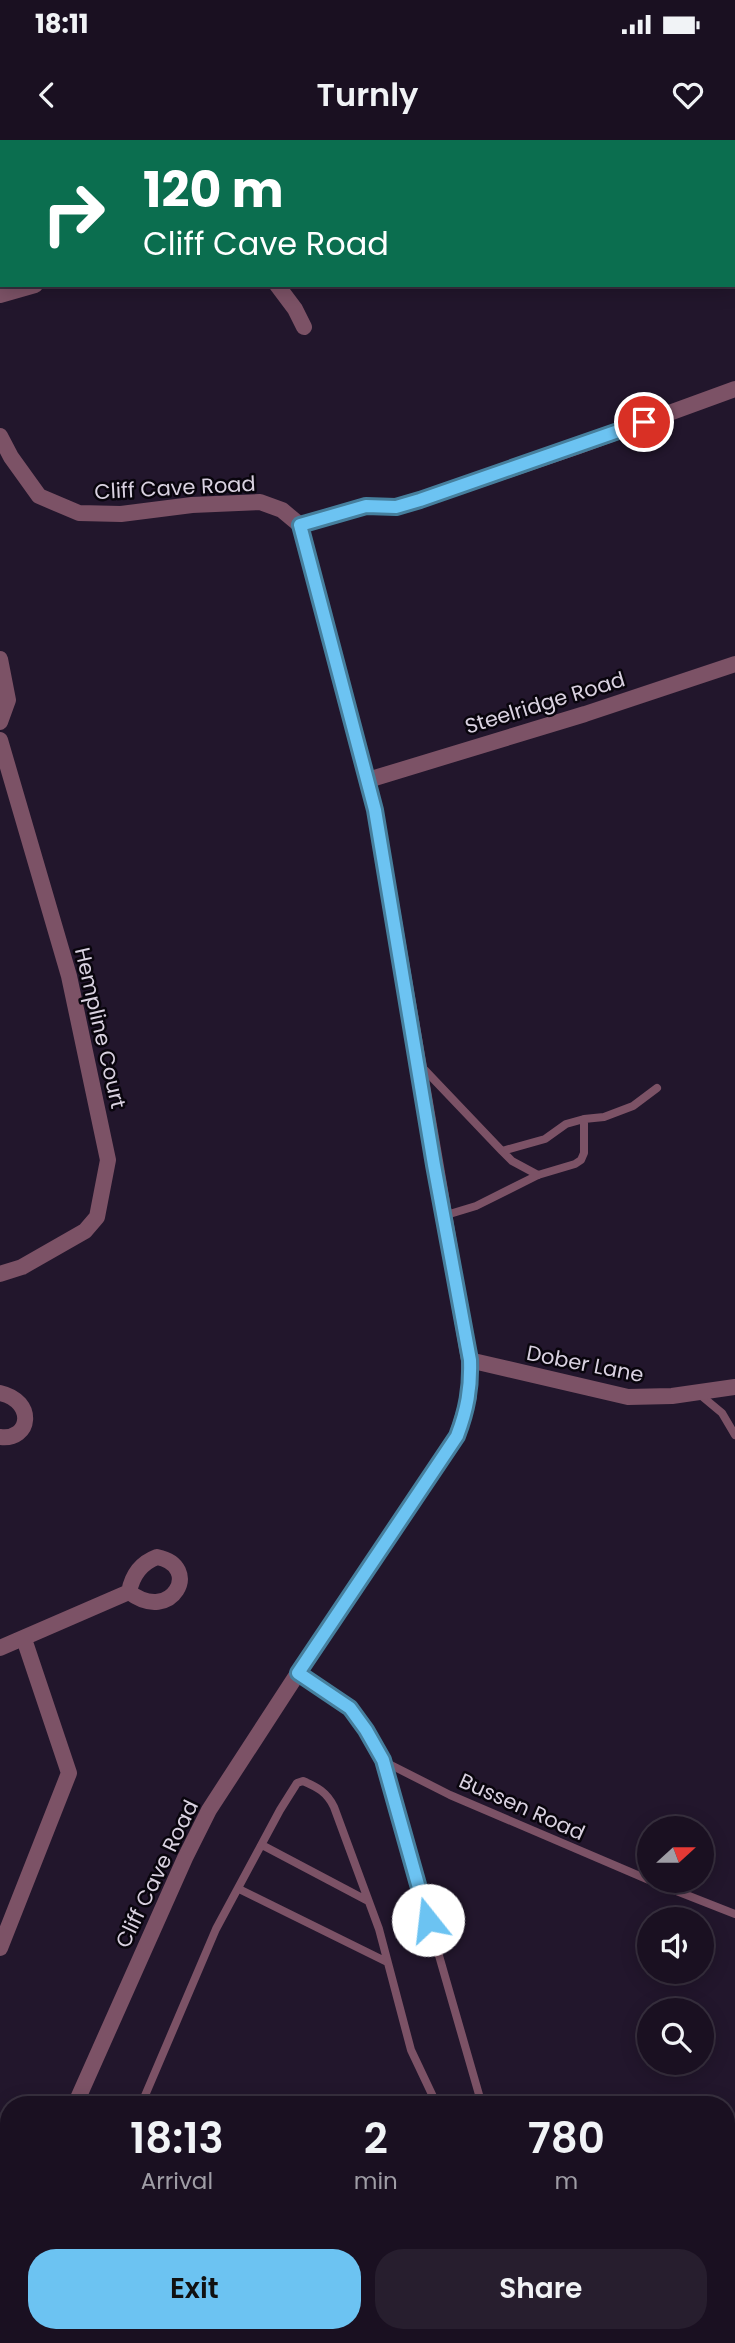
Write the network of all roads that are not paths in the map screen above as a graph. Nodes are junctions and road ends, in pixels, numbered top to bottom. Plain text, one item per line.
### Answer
1 (28, 287) edge
2 (278, 287) edge
3 (0, 295) edge
4 (304, 327) dead end
5 (735, 389) edge
6 (0, 436) edge
7 (300, 525) junction
8 (0, 659) edge
9 (735, 664) edge
10 (0, 722) edge
11 (0, 740) edge
12 (368, 780) junction
13 (416, 1062) junction
14 (657, 1088) dead end
15 (584, 1119) junction
16 (502, 1150) junction
17 (538, 1175) junction
18 (443, 1216) junction
19 (0, 1274) edge
20 (470, 1360) junction
21 (735, 1387) edge
22 (0, 1393) edge
23 (698, 1393) junction
24 (735, 1434) edge
25 (0, 1437) edge
26 (129, 1592) dead end
27 (24, 1639) junction
28 (0, 1648) edge
29 (298, 1673) junction
30 (383, 1760) junction
31 (262, 1845) junction
32 (637, 1875) edge
33 (239, 1889) junction
34 (683, 1894) edge
35 (368, 1901) junction
36 (735, 1914) edge
37 (4, 1931) edge
38 (0, 1948) edge
39 (387, 1962) junction
40 (79, 2096) edge
41 (145, 2096) edge
42 (433, 2096) edge
43 (479, 2096) edge

1 - 3 street
2 - 4 street
5 - 7 street
6 - 7 street, Cliff Cave Road
7 - 12 street, Cliff Cave Road
8 - 10 street
9 - 12 street, Steelridge Road
11 - 19 street, Hempline Court
12 - 13 street, Cliff Cave Road
13 - 16 lane
13 - 18 street, Cliff Cave Road
14 - 15 lane
15 - 16 lane
15 - 17 lane
16 - 17 lane
17 - 18 lane
18 - 20 street, Cliff Cave Road
20 - 23 street, Dober Lane
20 - 29 street, Cliff Cave Road
21 - 23 street, Dober Lane
22 - 25 street
23 - 24 lane
26 - 27 street
27 - 28 street
27 - 37 street
29 - 30 street
29 - 40 street, Cliff Cave Road
30 - 32 lane, Bussen Road
30 - 43 lane
31 - 33 lane
31 - 35 lane
31 - 35 lane
33 - 39 lane
33 - 41 lane
34 - 36 lane, Bussen Road
35 - 39 lane
37 - 38 street
39 - 42 lane

